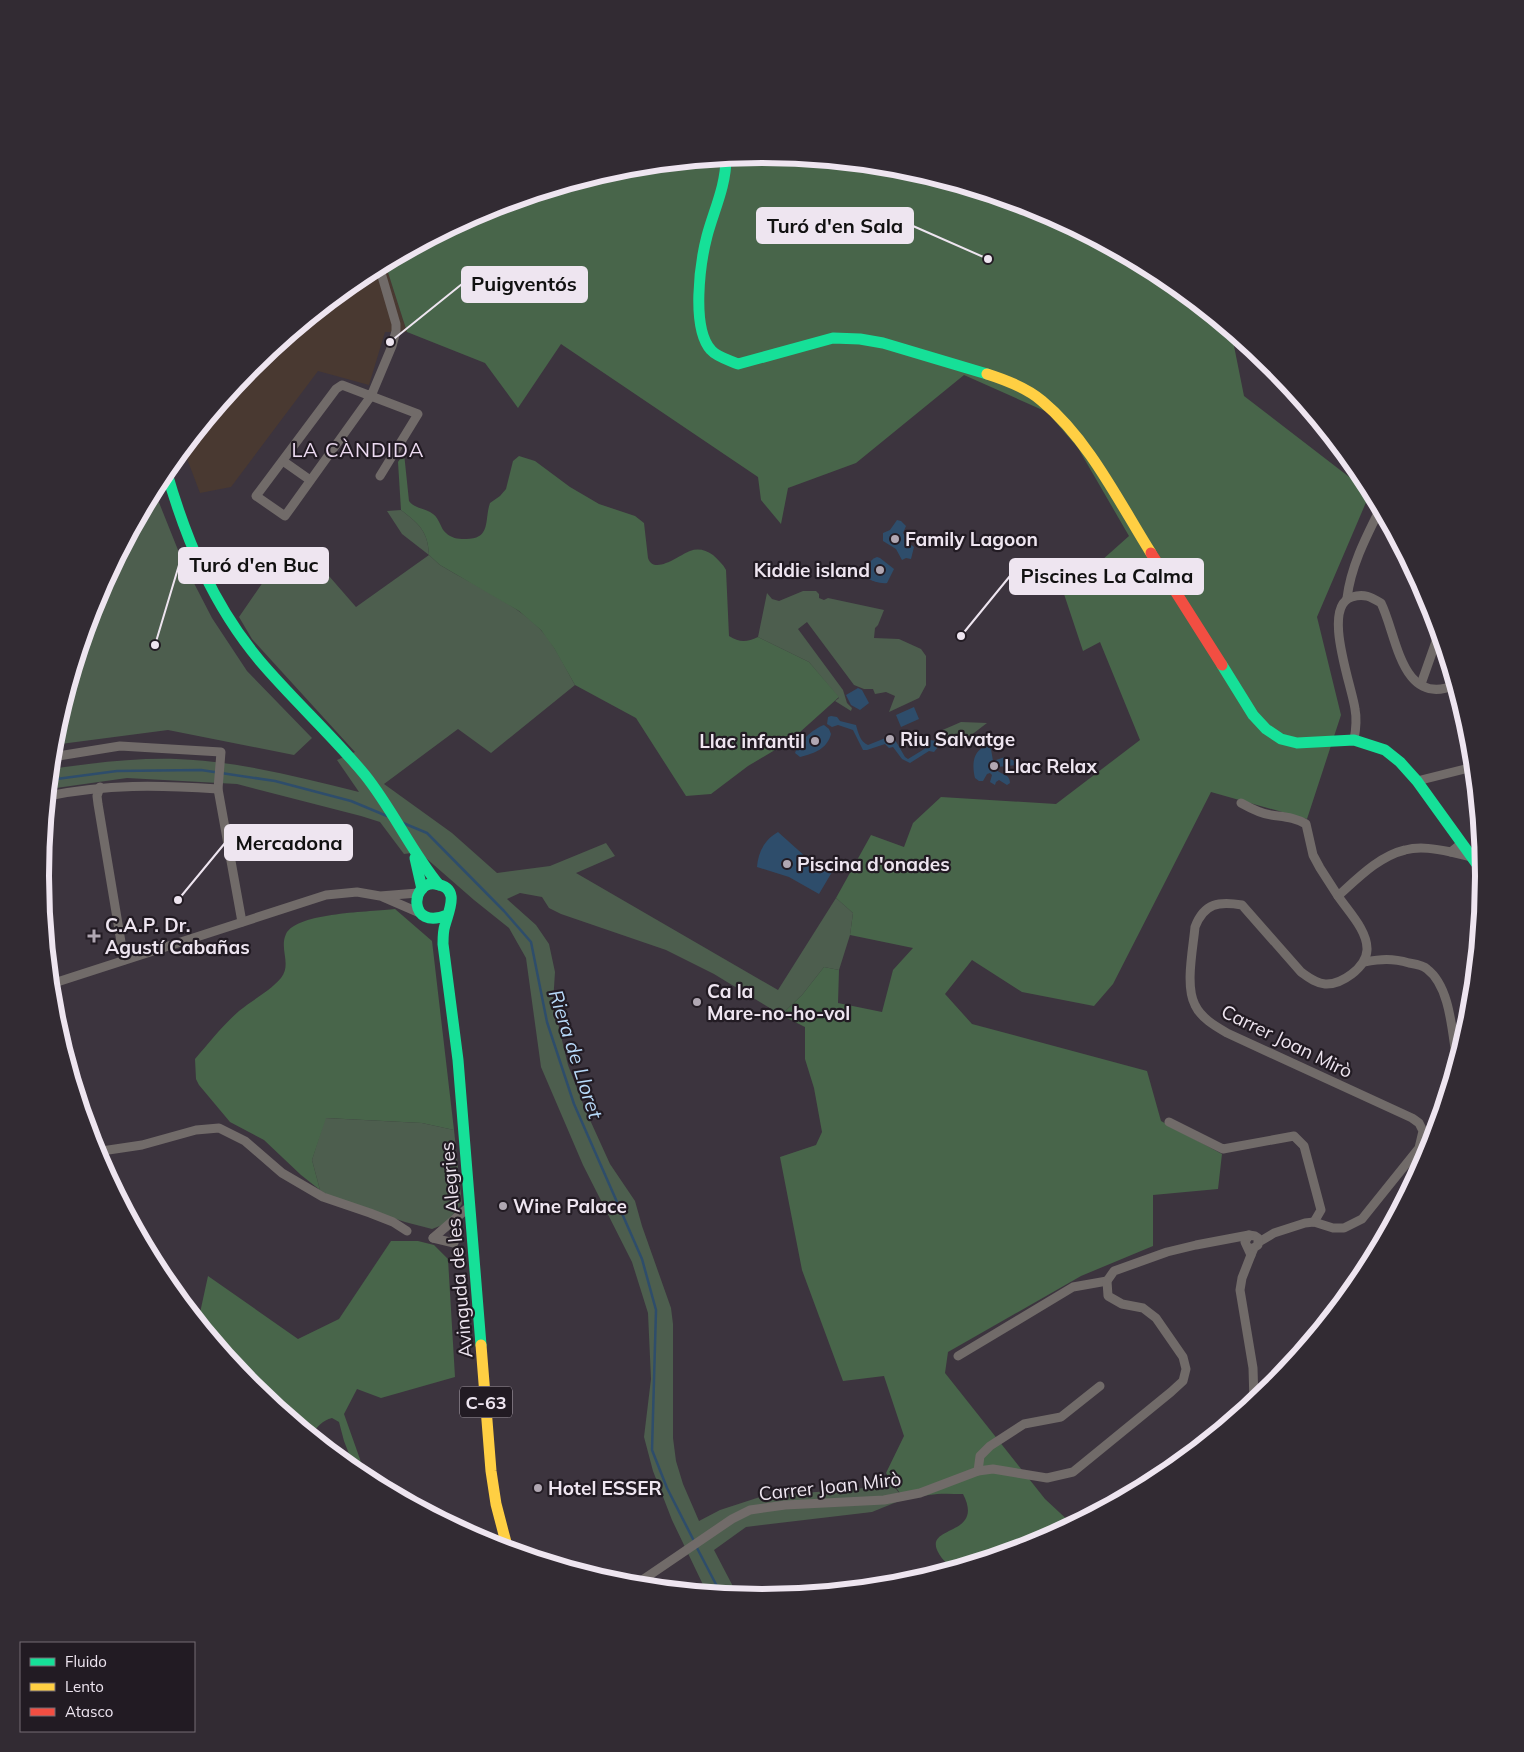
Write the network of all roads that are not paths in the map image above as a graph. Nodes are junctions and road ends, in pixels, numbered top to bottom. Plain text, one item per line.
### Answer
1 (725, 164) edge
2 (381, 273) edge
3 (371, 396) junction
4 (283, 461) junction
5 (380, 476) dead end
6 (169, 480) edge
7 (310, 480) junction
8 (1377, 514) edge
9 (1347, 598) junction
10 (1436, 643) edge
11 (1421, 684) junction
12 (1450, 686) edge
13 (1354, 740) junction
14 (59, 756) edge
15 (1467, 769) edge
16 (1417, 781) junction
17 (218, 786) junction
18 (100, 787) junction
19 (54, 795) edge
20 (1241, 803) dead end
21 (1462, 842) junction
22 (413, 851) junction
23 (1451, 852) junction
24 (1472, 857) junction
25 (1475, 861) edge
26 (439, 885) junction
27 (420, 891) junction
28 (380, 896) junction
29 (1338, 896) junction
30 (447, 915) junction
31 (424, 916) junction
32 (242, 922) junction
33 (443, 946) junction
34 (124, 960) junction
35 (1364, 962) junction
36 (57, 982) edge
37 (1454, 1049) edge
38 (1169, 1122) dead end
39 (104, 1151) edge
40 (470, 1206) junction
41 (457, 1217) junction
42 (1314, 1222) junction
43 (407, 1231) dead end
44 (1252, 1244) junction
45 (1107, 1281) junction
46 (958, 1356) dead end
47 (1100, 1386) dead end
48 (1254, 1392) edge
49 (978, 1471) junction
50 (506, 1541) edge
51 (643, 1579) edge

1 - 13 main road
2 - 3 street
3 - 4 street
3 - 5 street
3 - 7 street
4 - 7 street
4 - 7 street
6 - 22 main road
8 - 9 street
9 - 11 street
9 - 13 street
10 - 11 street
11 - 12 street
13 - 16 main road
14 - 17 street
15 - 16 street
16 - 21 main road
17 - 18 street
17 - 32 street
18 - 19 street
18 - 34 street
20 - 29 street
21 - 23 street
21 - 24 main road
22 - 26 main road
22 - 27 main road
23 - 24 street
23 - 29 street
24 - 25 main road
26 - 27 main road
26 - 30 main road
27 - 28 street
27 - 31 main road
28 - 31 street
28 - 32 street
29 - 35 street
30 - 31 main road
30 - 33 main road, C-63
31 - 33 main road, C-63
32 - 34 street
33 - 40 main road, Avinguda de les Alegries / C-63
34 - 36 street
35 - 37 street
35 - 42 street, Carrer Joan Mirò
38 - 42 street
39 - 43 street
40 - 41 street
40 - 50 main road, Avinguda de les Alegries / C-63
41 - 41 street
42 - 44 street, Carrer Joan Mirò
44 - 45 street, Carrer Joan Mirò
44 - 48 street
45 - 46 street
45 - 49 street, Carrer Joan Mirò
47 - 49 street
49 - 51 street, Carrer Joan Mirò

